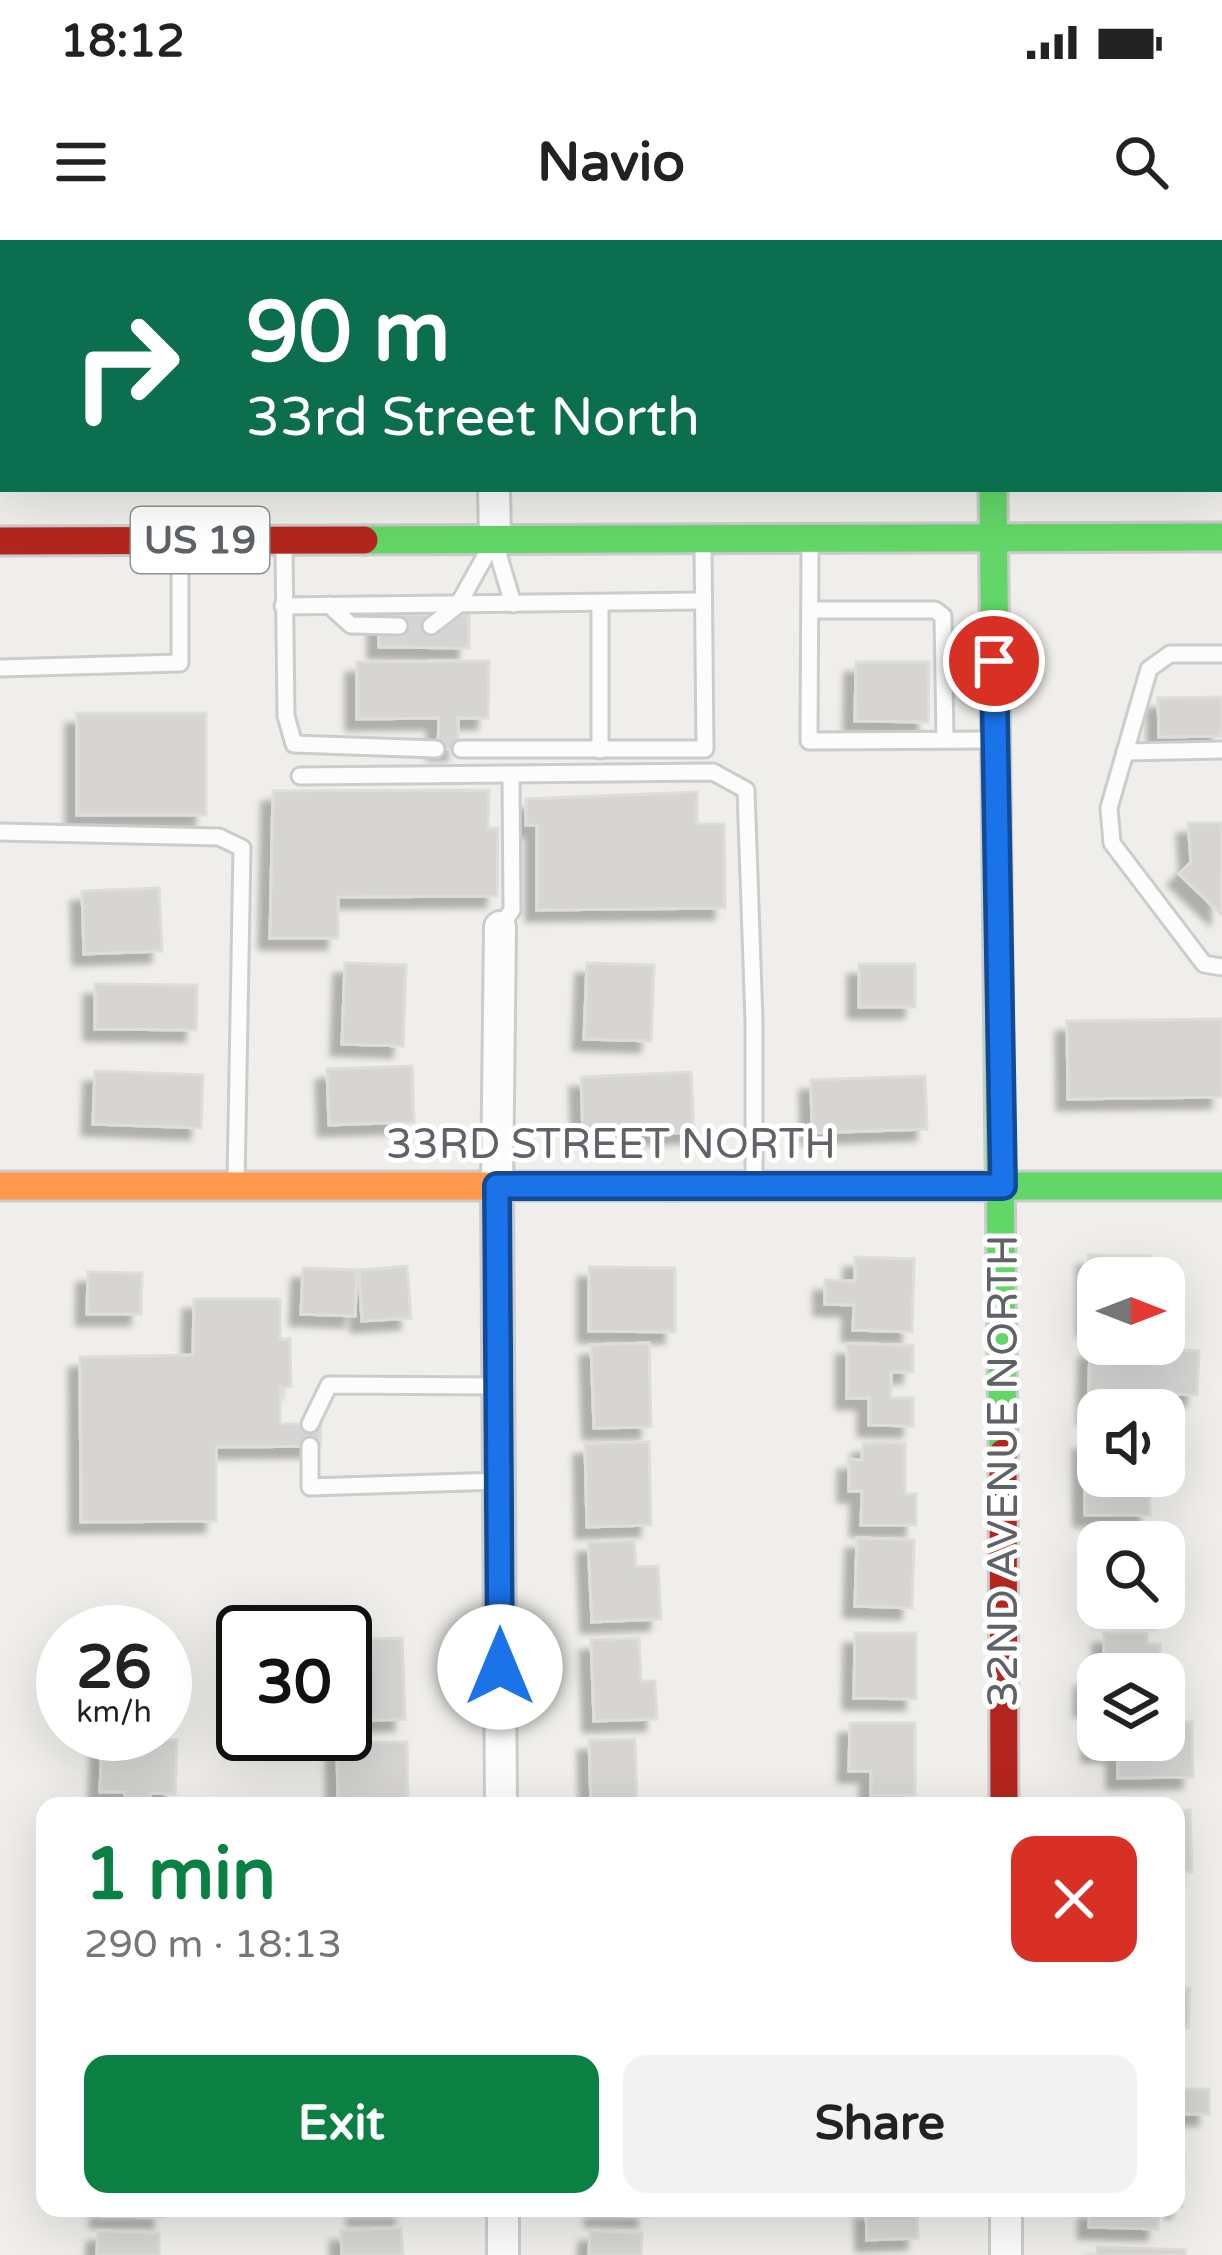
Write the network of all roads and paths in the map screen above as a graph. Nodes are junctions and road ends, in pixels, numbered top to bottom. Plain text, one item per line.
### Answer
1 (494, 492) edge
2 (993, 492) edge
3 (1222, 537) edge
4 (993, 538) junction
5 (495, 539) junction
6 (703, 539) junction
7 (811, 539) junction
8 (284, 540) junction
9 (0, 541) edge
10 (179, 541) junction
11 (703, 601) junction
12 (600, 603) junction
13 (513, 604) junction
14 (329, 605) junction
15 (458, 605) junction
16 (283, 606) junction
17 (810, 610) junction
18 (399, 626) dead end
19 (431, 626) dead end
20 (1222, 654) edge
21 (0, 668) edge
22 (945, 740) junction
23 (996, 740) junction
24 (436, 748) dead end
25 (460, 749) dead end
26 (600, 750) junction
27 (1222, 750) edge
28 (1125, 752) junction
29 (300, 776) dead end
30 (511, 776) junction
31 (0, 832) edge
32 (500, 927) joint
33 (1222, 967) edge
34 (0, 1186) edge
35 (236, 1186) junction
36 (497, 1186) junction
37 (754, 1186) junction
38 (1003, 1186) junction
39 (1222, 1186) edge
40 (498, 1386) junction
41 (310, 1424) dead end
42 (310, 1446) dead end
43 (499, 1481) junction
44 (500, 1797) edge
45 (1004, 1797) edge
46 (503, 2217) edge
47 (1006, 2217) edge
48 (503, 2255) edge
49 (1006, 2255) edge

1 - 5 street
2 - 4 main road, 32ND AVENUE NORTH
3 - 4 main road, US 19
4 - 7 main road, US 19
4 - 23 main road, 32ND AVENUE NORTH
5 - 6 main road, US 19
5 - 8 main road, US 19
5 - 13 lane
5 - 15 lane
6 - 7 main road, US 19
6 - 11 lane
7 - 17 lane
8 - 10 main road, US 19
8 - 16 lane
9 - 10 main road, US 19
10 - 21 lane
11 - 12 lane
11 - 26 lane
12 - 13 lane
12 - 26 lane
13 - 15 lane
14 - 15 lane
14 - 16 lane
14 - 18 lane
15 - 19 lane
16 - 24 lane
17 - 22 lane
17 - 22 lane
20 - 28 lane
22 - 23 lane
23 - 38 main road, 32ND AVENUE NORTH
25 - 26 lane
27 - 28 lane
28 - 33 lane
29 - 30 lane
30 - 32 lane
30 - 37 lane
31 - 35 lane
32 - 36 street
34 - 35 main road, 33RD STREET NORTH
35 - 36 main road, 33RD STREET NORTH
36 - 37 main road, 33RD STREET NORTH
36 - 40 street
37 - 38 main road, 33RD STREET NORTH
38 - 39 main road, 33RD STREET NORTH
38 - 45 main road, 32ND AVENUE NORTH
40 - 41 lane
40 - 43 street
42 - 43 lane
43 - 44 street
46 - 48 street
47 - 49 street

